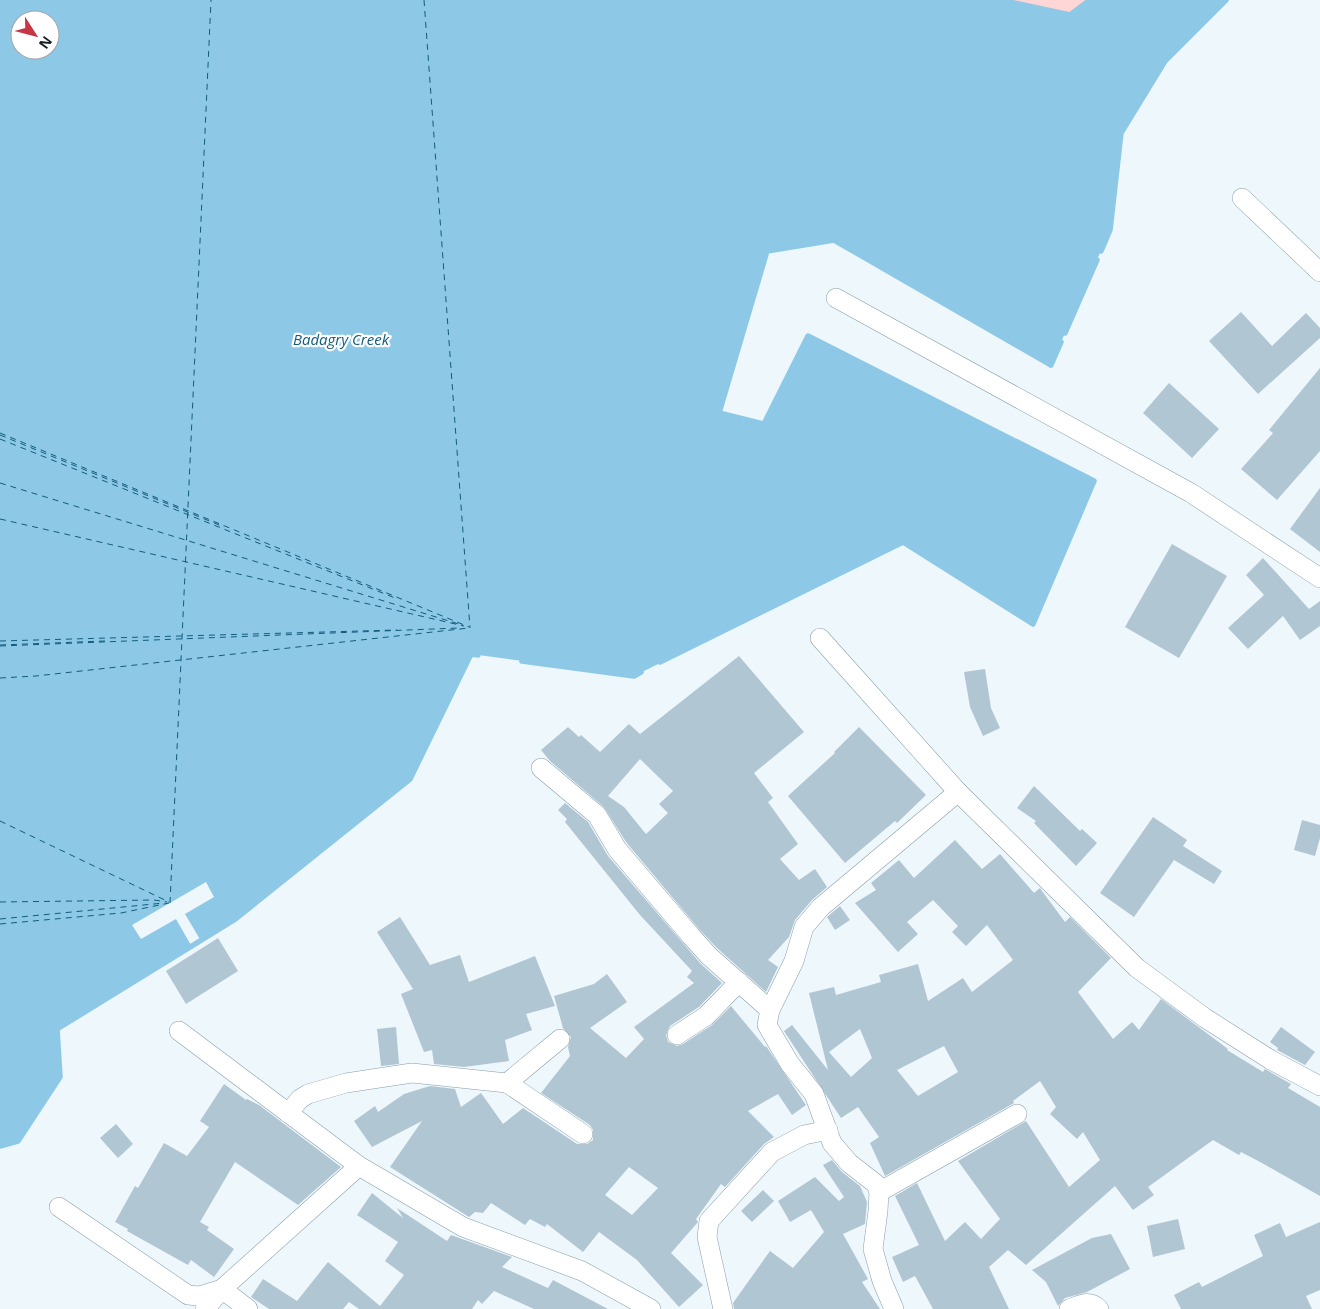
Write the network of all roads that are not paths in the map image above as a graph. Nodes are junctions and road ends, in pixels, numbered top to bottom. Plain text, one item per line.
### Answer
1 (1242, 198) dead end
2 (1320, 272) edge
3 (836, 298) dead end
4 (1320, 578) edge
5 (820, 638) dead end
6 (541, 768) dead end
7 (958, 792) junction
8 (739, 982) junction
9 (770, 1010) junction
10 (179, 1031) dead end
11 (677, 1035) dead end
12 (560, 1039) dead end
13 (507, 1083) junction
14 (1320, 1086) edge
15 (288, 1113) junction
16 (1017, 1114) dead end
17 (828, 1130) junction
18 (583, 1134) dead end
19 (359, 1166) junction
20 (879, 1192) junction
21 (59, 1207) dead end
22 (222, 1289) junction
23 (205, 1309) edge
24 (248, 1309) edge
25 (651, 1309) edge
26 (723, 1309) edge
27 (894, 1309) edge
28 (1069, 1309) edge
29 (1098, 1309) edge

1 - 2 street
3 - 4 street
5 - 7 street
6 - 8 street
7 - 9 street
7 - 14 street
8 - 9 street
8 - 11 street
9 - 17 street
10 - 15 street
12 - 13 street
13 - 15 street
13 - 18 street
15 - 19 street
16 - 20 street
17 - 20 street
17 - 26 street
19 - 22 street
19 - 25 street
20 - 27 street
21 - 22 street
22 - 23 street
22 - 24 street
28 - 29 street

